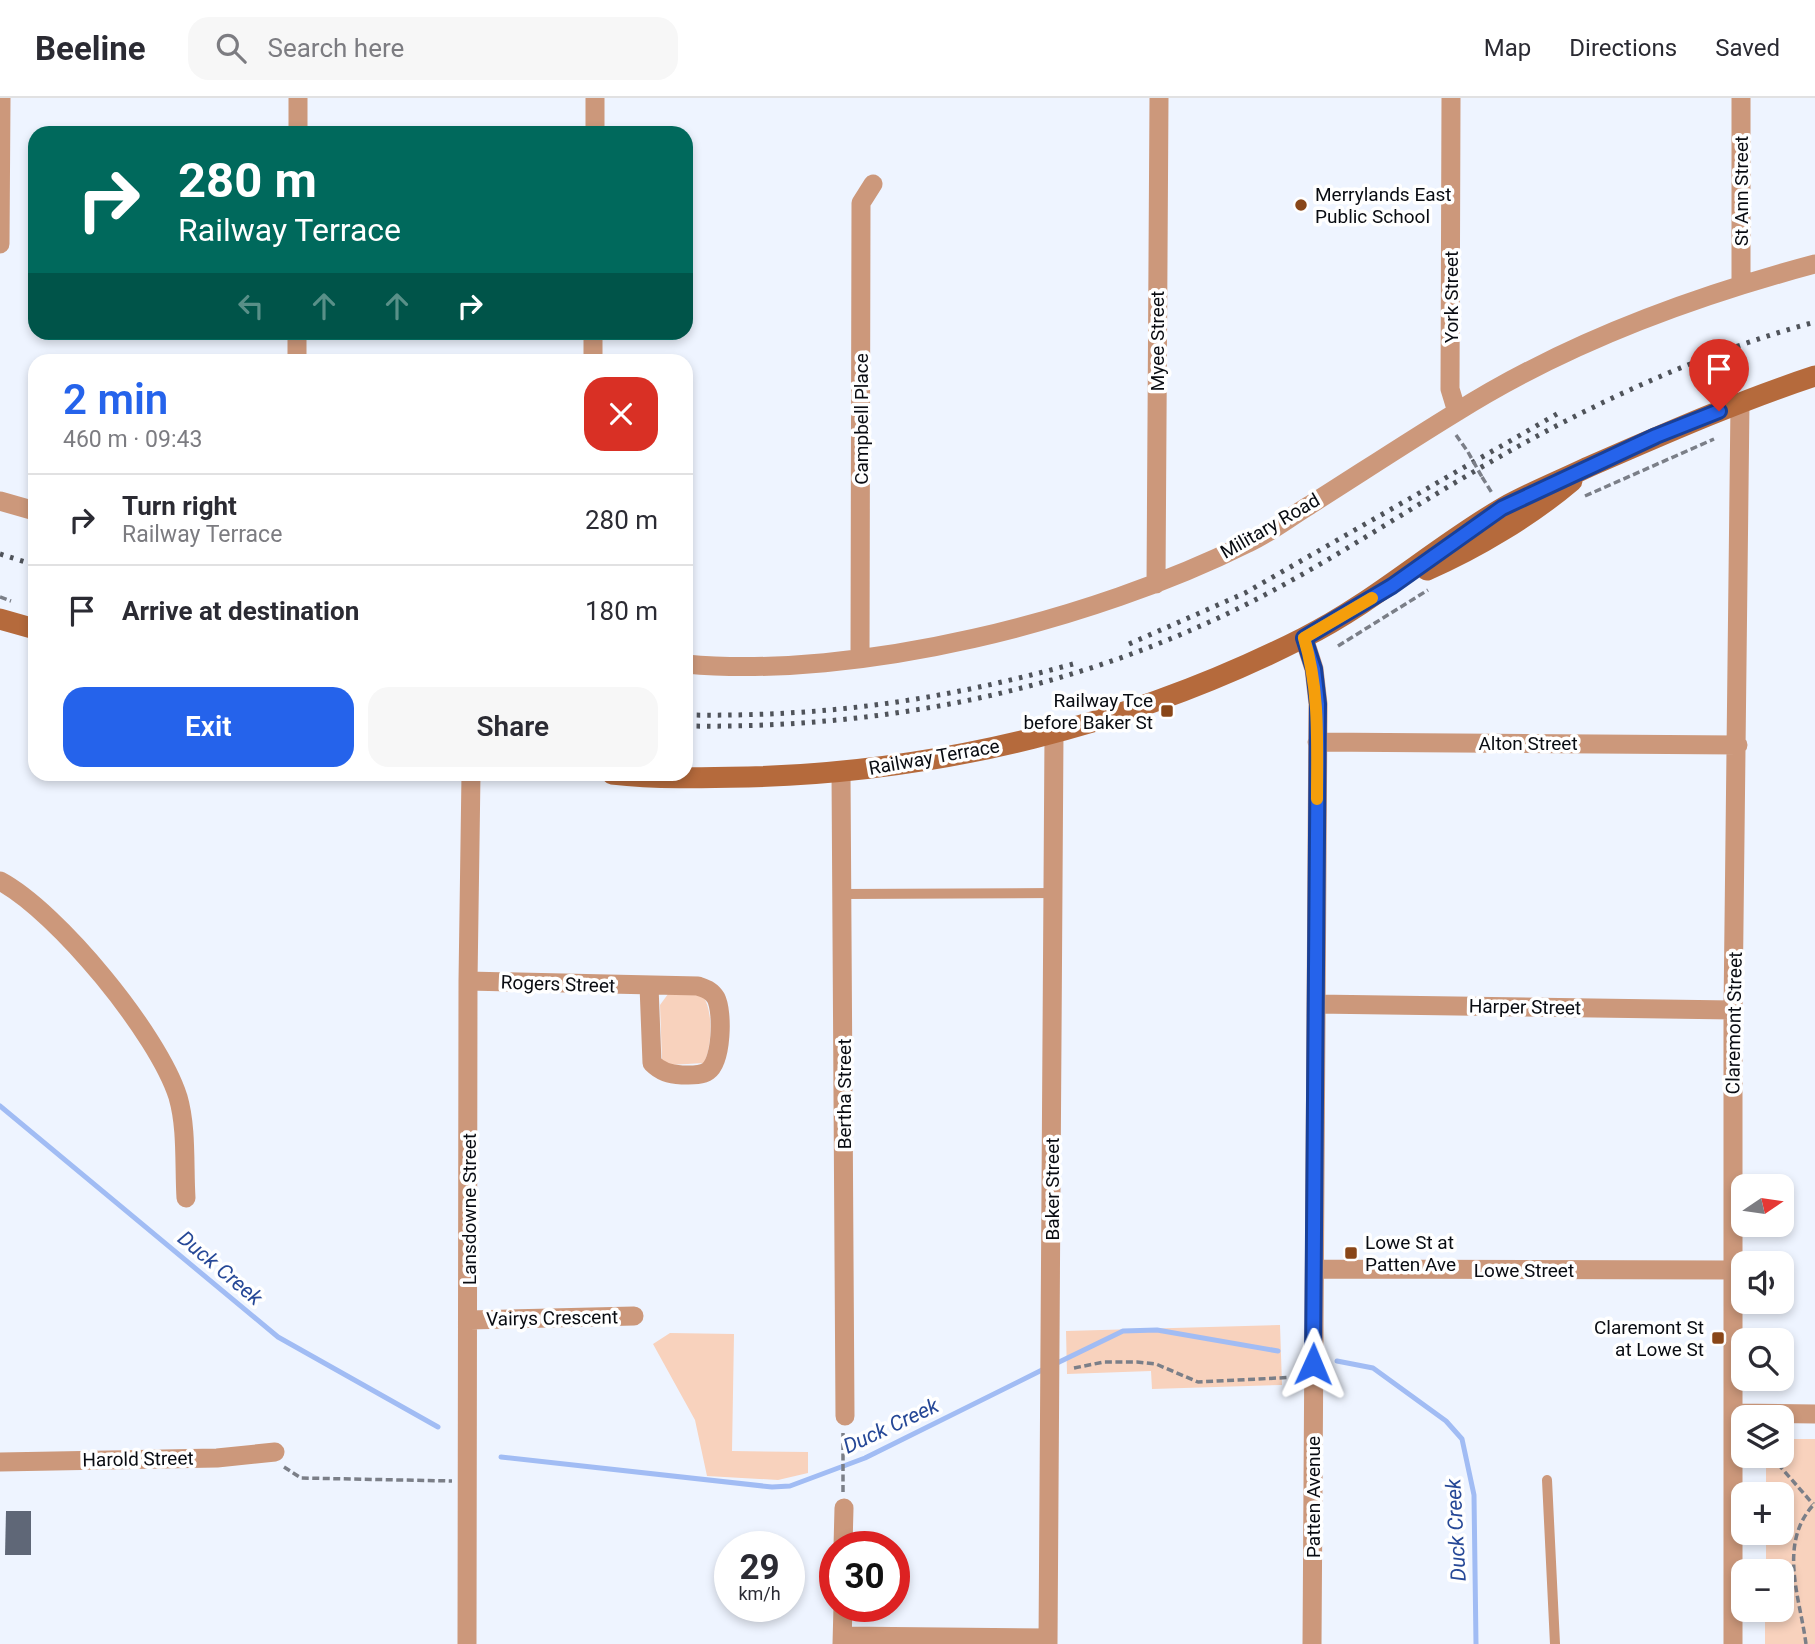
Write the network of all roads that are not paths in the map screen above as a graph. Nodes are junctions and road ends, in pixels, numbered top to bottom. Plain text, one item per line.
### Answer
1 (1, 98) edge
2 (298, 98) edge
3 (595, 98) edge
4 (1159, 98) edge
5 (1451, 98) edge
6 (1741, 98) edge
7 (298, 126) edge
8 (594, 126) edge
9 (873, 184) dead end
10 (0, 244) edge
11 (1815, 264) edge
12 (1741, 284) junction
13 (1815, 376) edge
14 (1740, 403) junction
15 (1457, 412) junction
16 (0, 500) edge
17 (28, 509) edge
18 (1156, 584) junction
19 (0, 619) edge
20 (28, 627) edge
21 (1304, 638) junction
22 (860, 657) junction
23 (693, 664) edge
24 (1054, 734) junction
25 (1317, 742) junction
26 (1738, 745) junction
27 (841, 772) junction
28 (693, 778) edge
29 (471, 781) edge
30 (0, 881) edge
31 (843, 894) junction
32 (1054, 894) junction
33 (468, 981) junction
34 (649, 986) junction
35 (1316, 1004) junction
36 (1734, 1010) junction
37 (186, 1198) dead end
38 (1733, 1251) edge
39 (1315, 1269) junction
40 (1731, 1270) edge
41 (1733, 1314) edge
42 (634, 1317) dead end
43 (470, 1320) junction
44 (1734, 1405) edge
45 (1794, 1414) edge
46 (1815, 1414) edge
47 (845, 1416) dead end
48 (268, 1453) road end
49 (0, 1462) edge
50 (1734, 1468) edge
51 (1547, 1480) dead end
52 (844, 1508) dead end
53 (844, 1531) edge
54 (843, 1622) edge
55 (842, 1640) edge
56 (1048, 1641) edge
57 (467, 1644) edge
58 (1312, 1644) edge
59 (1555, 1644) edge
60 (1733, 1644) edge

1 - 10 street
2 - 7 street
3 - 8 street
4 - 18 street, Myee Street
5 - 15 street, York Street
6 - 12 street, St Ann Street
9 - 22 street, Campbell Place
11 - 12 street, Military Road
12 - 15 street, Military Road
13 - 14 main road, Railway Terrace
14 - 21 main road, Railway Terrace
14 - 26 street, Claremont Street
15 - 18 street, Military Road
16 - 17 street
18 - 22 street, Military Road
19 - 20 main road
21 - 24 main road, Railway Terrace
21 - 25 street, Patten Avenue
22 - 23 street, Military Road
24 - 27 main road, Railway Terrace
24 - 32 street, Baker Street
25 - 26 street, Alton Street
25 - 35 street, Patten Avenue
26 - 36 street, Claremont Street
27 - 28 main road, Railway Terrace
27 - 31 street, Bertha Street
29 - 33 street, Lansdowne Street
30 - 37 street
31 - 32 lane
31 - 47 street, Bertha Street
32 - 56 street, Baker Street
33 - 34 street, Rogers Street
33 - 43 street, Lansdowne Street
34 - 34 street, Rogers Street
35 - 36 street, Harper Street
35 - 39 street, Patten Avenue
36 - 38 street, Claremont Street
39 - 40 street, Lowe Street
39 - 58 street, Patten Avenue
41 - 44 street, Claremont Street
42 - 43 street, Vairys Crescent
43 - 57 street, Lansdowne Street
45 - 46 street
48 - 49 street, Harold Street
50 - 60 street, Claremont Street
51 - 59 lane
52 - 53 street
54 - 55 street
55 - 56 street

